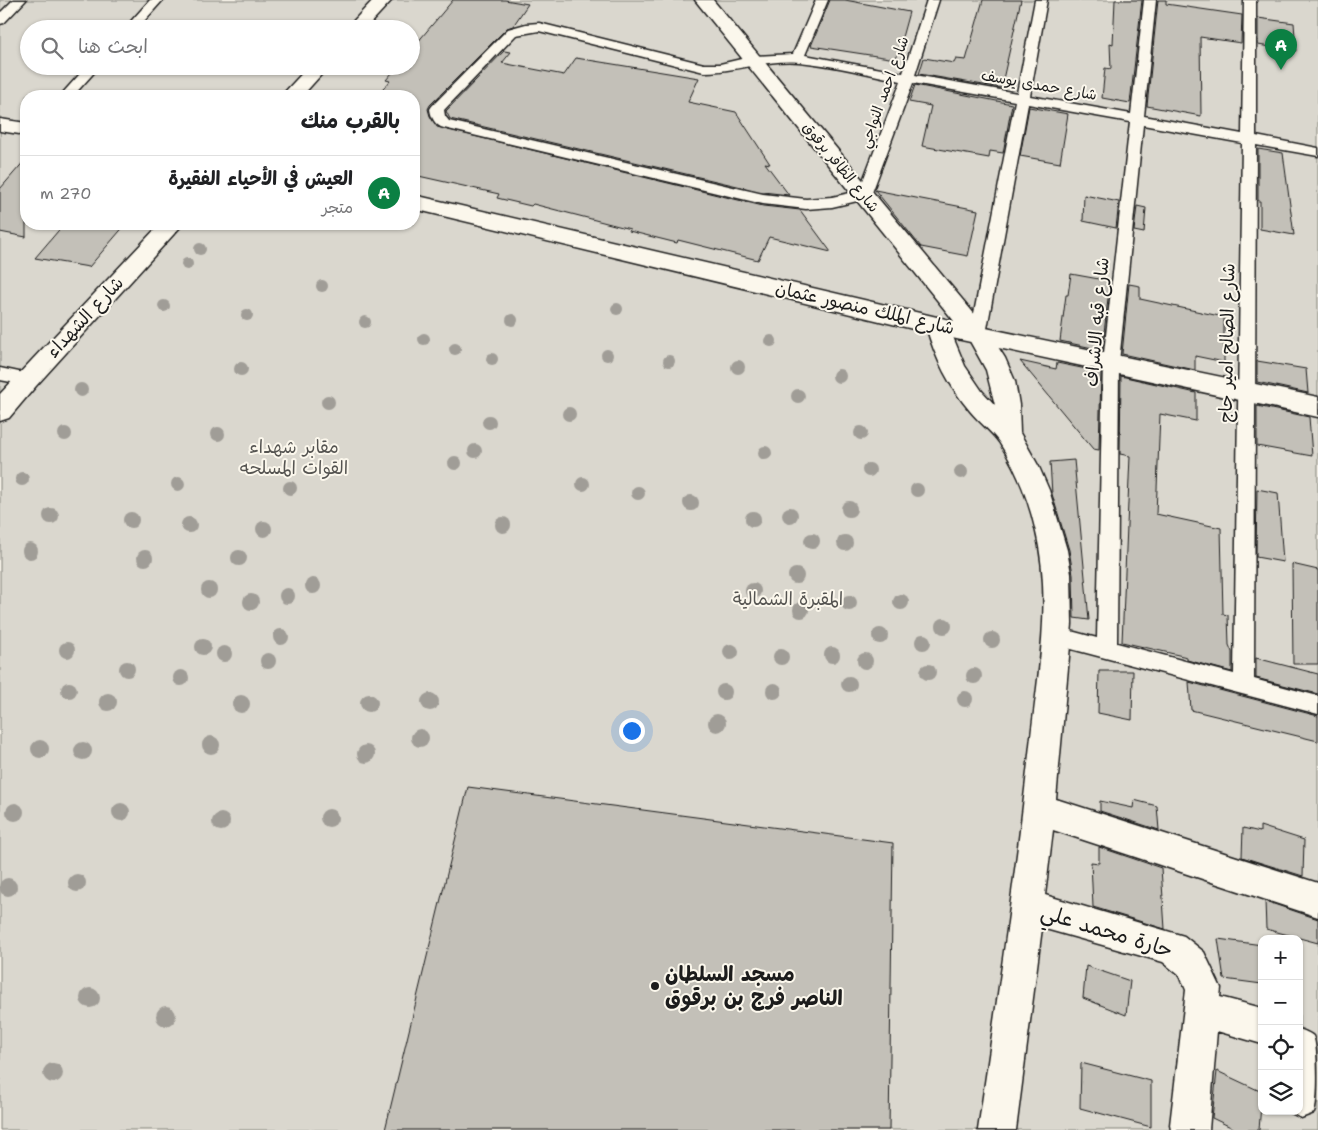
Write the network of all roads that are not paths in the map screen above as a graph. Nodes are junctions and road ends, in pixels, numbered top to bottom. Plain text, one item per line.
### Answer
1 (20, 0) edge
2 (157, 0) edge
3 (383, 0) edge
4 (822, 0) edge
5 (933, 0) edge
6 (1041, 0) edge
7 (1150, 0) edge
8 (1250, 0) edge
9 (711, 3) edge
10 (0, 20) edge
11 (138, 20) edge
12 (364, 20) edge
13 (798, 58) junction
14 (754, 60) junction
15 (86, 75) edge
16 (312, 75) edge
17 (908, 78) junction
18 (72, 90) edge
19 (298, 90) edge
20 (1023, 99) junction
21 (1137, 120) junction
22 (0, 126) edge
23 (20, 128) edge
24 (1249, 140) junction
25 (1318, 152) edge
26 (865, 194) junction
27 (420, 203) edge
28 (166, 230) edge
29 (938, 326) junction
30 (978, 334) junction
31 (1111, 362) junction
32 (0, 374) edge
33 (27, 379) junction
34 (1247, 393) junction
35 (1318, 407) edge
36 (0, 411) edge
37 (1007, 433) junction
38 (1056, 636) junction
39 (1107, 649) junction
40 (1244, 686) junction
41 (1318, 705) edge
42 (1040, 810) junction
43 (1318, 900) edge
44 (1028, 907) junction
45 (1202, 1010) junction
46 (1258, 1025) edge
47 (997, 1130) edge
48 (1190, 1130) edge

1 - 10 lane
2 - 11 lane
3 - 12 street
4 - 13 lane
5 - 17 lane, شارع احمد النواجي
6 - 20 lane
7 - 21 lane, شارع قبه الاشراف
8 - 24 lane, شارع الصالح امير حاج
9 - 14 street, شارع الظافر برقوق
13 - 14 lane, شارع حمدى يوسف
13 - 17 lane, شارع حمدى يوسف
14 - 26 street, شارع الظافر برقوق
14 - 26 lane, شارع حمدى يوسف
15 - 18 lane
16 - 19 street
17 - 20 lane, شارع حمدى يوسف
17 - 26 lane, شارع احمد النواجي
20 - 21 lane, شارع حمدى يوسف
20 - 30 lane
21 - 24 lane, شارع حمدى يوسف
21 - 31 lane, شارع قبه الاشراف
22 - 23 street
24 - 25 lane, شارع حمدى يوسف
24 - 34 lane, شارع الصالح امير حاج
26 - 30 street, شارع الظافر برقوق
27 - 29 street, شارع الملك منصور عثمان
28 - 33 street, شارع الشهداء
29 - 30 street, شارع الملك منصور عثمان
29 - 37 street
30 - 31 street, شارع الملك منصور عثمان
30 - 37 street, شارع الظافر برقوق
31 - 34 street, شارع الملك منصور عثمان
31 - 39 lane, شارع قبه الاشراف
32 - 33 lane
33 - 36 street, شارع الشهداء
34 - 35 street, شارع الملك منصور عثمان
34 - 40 lane, شارع الصالح امير حاج
37 - 38 street
38 - 39 lane
38 - 42 street
39 - 40 lane
40 - 41 lane
42 - 43 street
42 - 44 street
44 - 45 street, حارة محمد علي
44 - 47 street
45 - 46 street
45 - 48 street, حارة محمد علي

